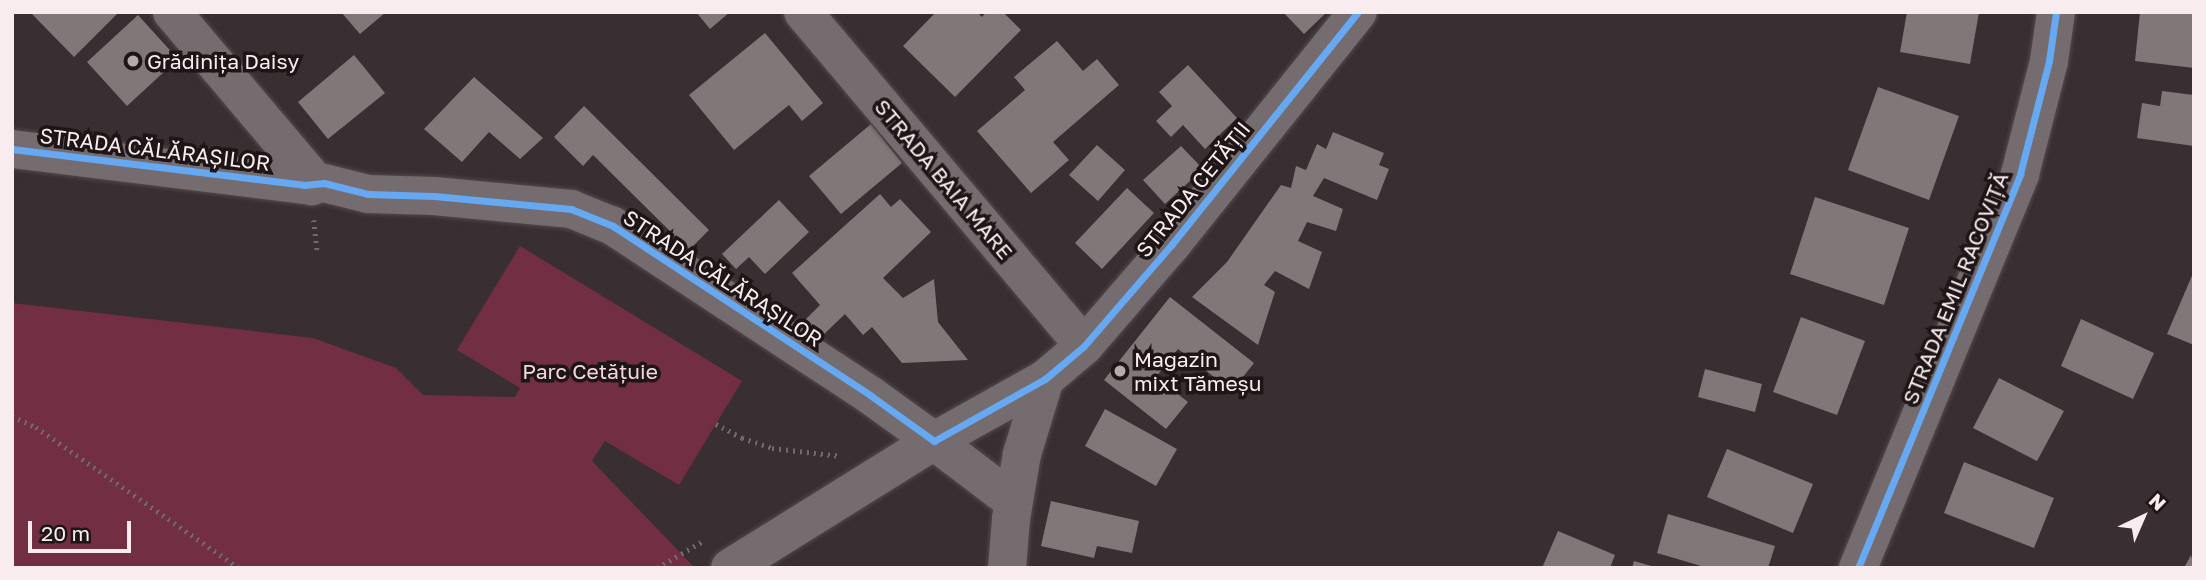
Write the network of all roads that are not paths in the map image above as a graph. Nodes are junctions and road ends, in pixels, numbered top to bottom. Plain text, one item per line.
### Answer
1 (172, 12) edge
2 (803, 12) edge
3 (1358, 12) edge
4 (2056, 12) edge
5 (12, 149) edge
6 (312, 186) junction
7 (1084, 346) junction
8 (1045, 379) junction
9 (934, 441) junction
10 (1013, 501) junction
11 (730, 568) edge
12 (1007, 568) edge
13 (1858, 568) edge

1 - 6 street
2 - 7 street, STRADA BAIA MARE
3 - 7 street, STRADA CETĂȚII
4 - 13 street, STRADA EMIL RACOVIȚĂ
5 - 6 street, STRADA CĂLĂRAȘILOR
6 - 9 street, STRADA CĂLĂRAȘILOR
7 - 8 street, STRADA CETĂȚII
8 - 9 street
8 - 10 street
9 - 10 street, STRADA CĂLĂRAȘILOR
9 - 11 street
10 - 12 street

